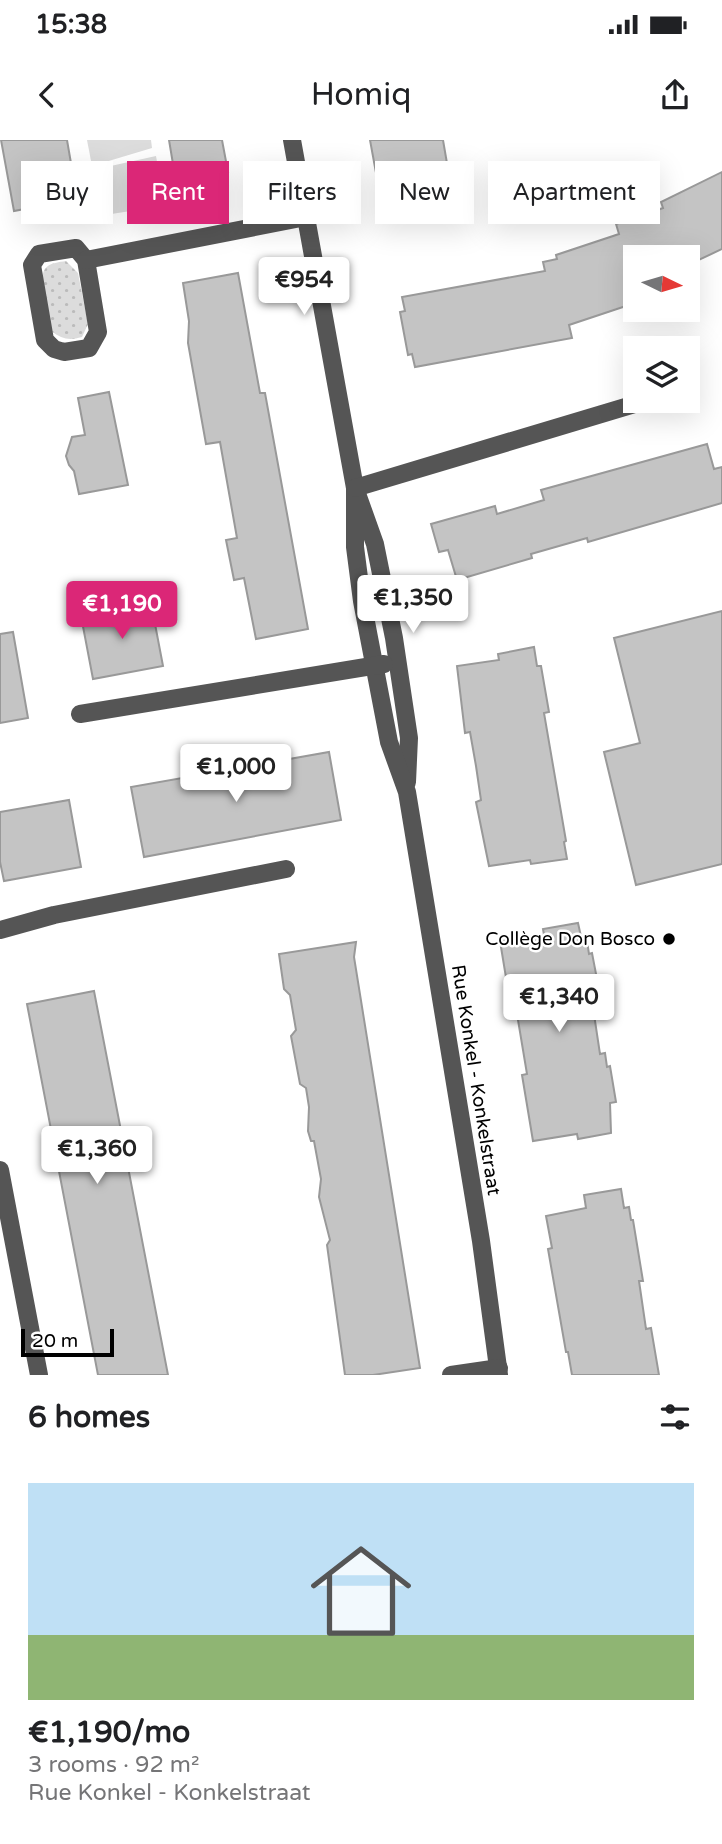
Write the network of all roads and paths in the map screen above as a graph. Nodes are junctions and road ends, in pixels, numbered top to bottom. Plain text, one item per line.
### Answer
1 (292, 140) edge
2 (296, 161) edge
3 (270, 224) edge
4 (307, 224) edge
5 (86, 260) junction
6 (623, 408) edge
7 (355, 488) junction
8 (398, 661) junction
9 (373, 665) junction
10 (80, 714) dead end
11 (407, 792) junction
12 (286, 869) dead end
13 (0, 930) edge
14 (0, 1170) edge
15 (499, 1371) edge
16 (40, 1375) edge
17 (451, 1375) edge

1 - 2 street, Rue Konkel - Konkelstraat
3 - 5 street
4 - 7 street, Rue Konkel - Konkelstraat
5 - 5 street
6 - 7 street
7 - 8 street, Rue Konkel - Konkelstraat
7 - 9 street, Rue Konkel - Konkelstraat
8 - 9 street
8 - 11 street, Rue Konkel - Konkelstraat
9 - 10 street
9 - 11 street, Rue Konkel - Konkelstraat
11 - 15 street, Rue Konkel - Konkelstraat
12 - 13 street
14 - 16 street
15 - 17 street

